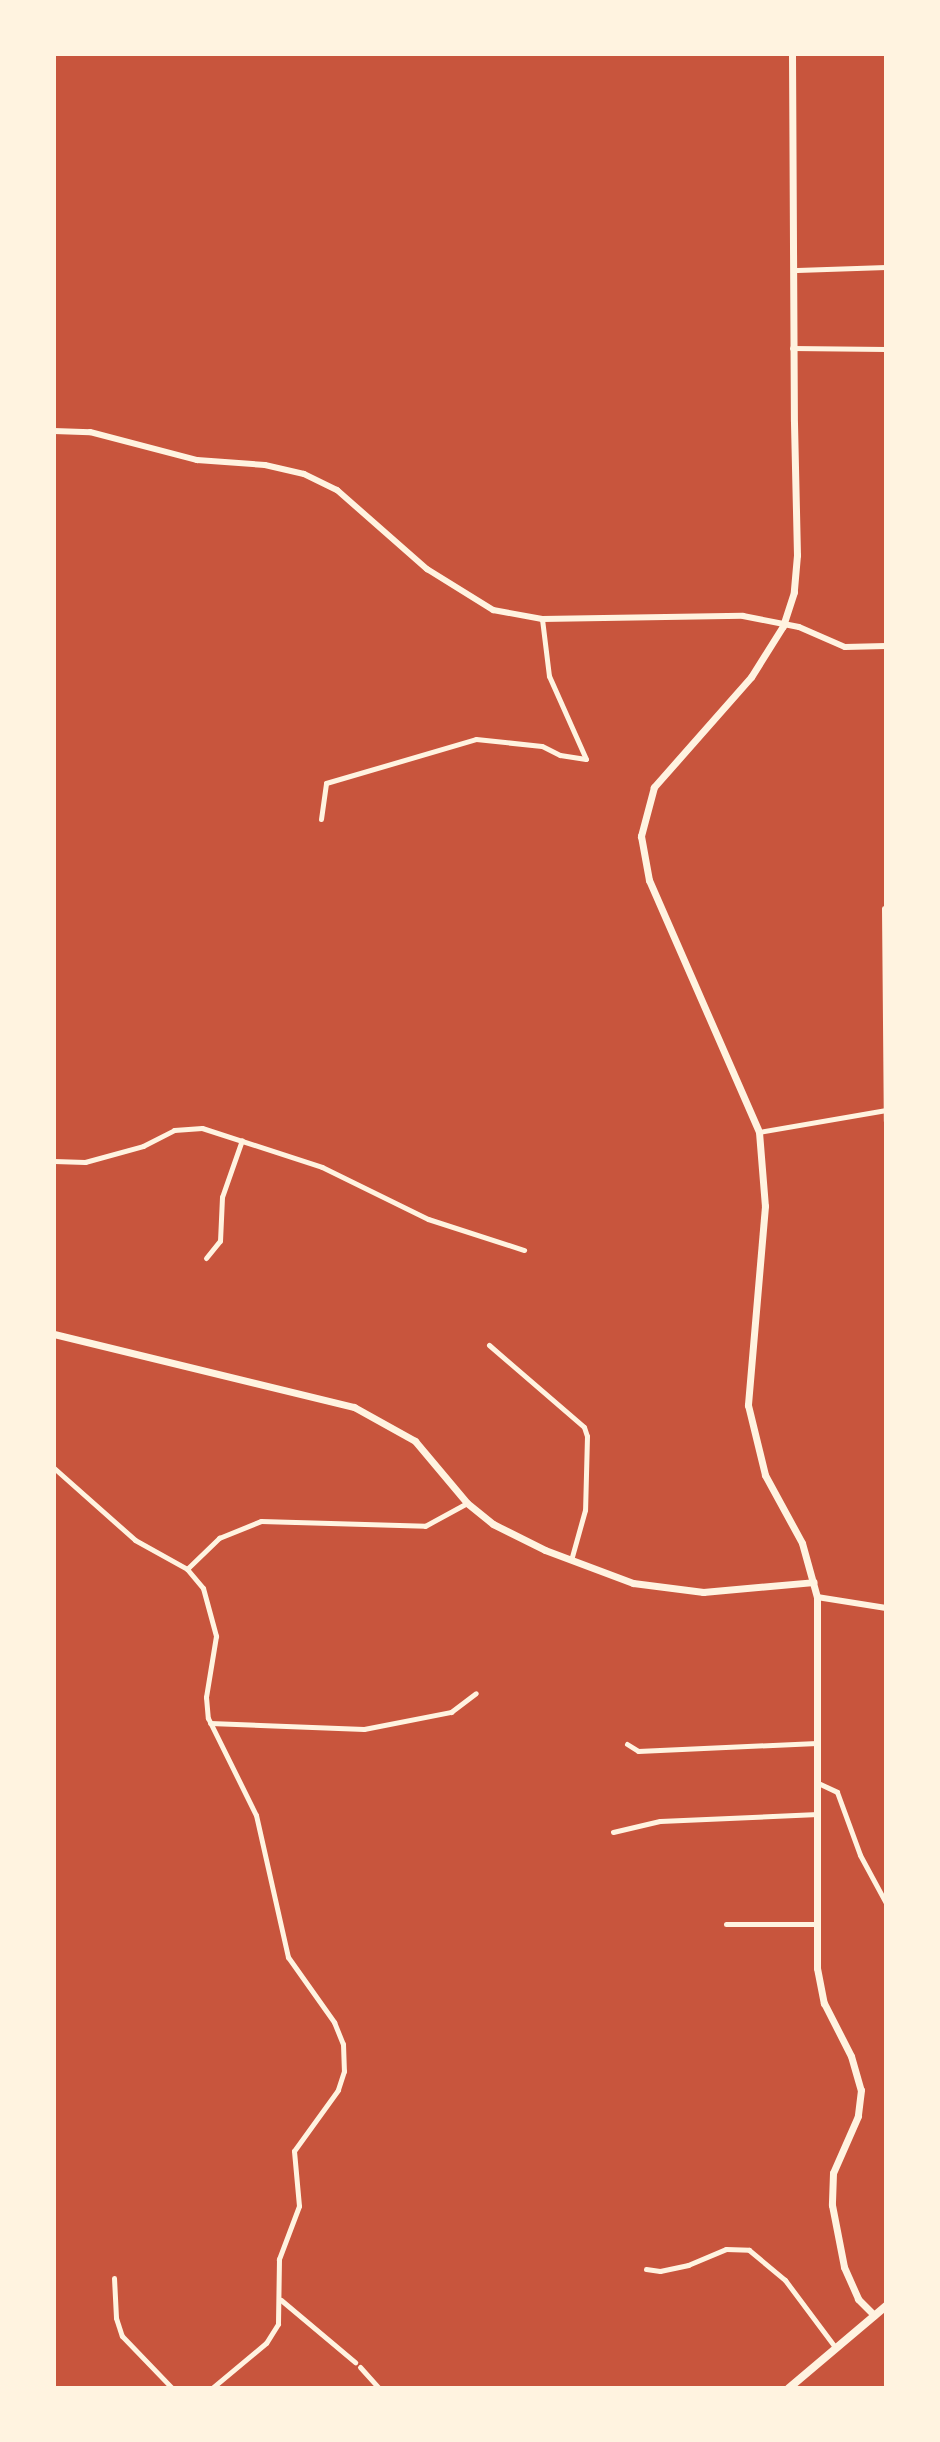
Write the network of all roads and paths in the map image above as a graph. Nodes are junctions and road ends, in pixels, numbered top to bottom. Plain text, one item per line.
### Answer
1 (792, 54) edge
2 (886, 267) edge
3 (796, 270) junction
4 (792, 348) junction
5 (886, 349) edge
6 (54, 431) edge
7 (542, 619) junction
8 (783, 626) junction
9 (886, 646) edge
10 (321, 819) dead end
11 (884, 908) edge
12 (885, 1110) edge
13 (886, 1121) edge
14 (759, 1132) junction
15 (242, 1140) junction
16 (54, 1161) edge
17 (524, 1250) dead end
18 (206, 1258) dead end
19 (54, 1334) edge
20 (489, 1345) dead end
21 (54, 1468) edge
22 (467, 1503) junction
23 (571, 1560) junction
24 (187, 1569) junction
25 (814, 1582) junction
26 (817, 1597) junction
27 (886, 1608) edge
28 (476, 1693) dead end
29 (210, 1723) junction
30 (819, 1743) junction
31 (627, 1744) dead end
32 (818, 1783) junction
33 (818, 1814) junction
34 (613, 1832) dead end
35 (886, 1903) edge
36 (726, 1924) dead end
37 (816, 1924) junction
38 (646, 2269) dead end
39 (114, 2278) dead end
40 (281, 2300) junction
41 (886, 2306) edge
42 (874, 2315) junction
43 (835, 2347) junction
44 (172, 2388) edge
45 (212, 2388) edge
46 (379, 2388) edge
47 (789, 2388) edge

1 - 3 main road
2 - 3 street
3 - 4 main road
4 - 5 street
4 - 8 main road
6 - 7 street
7 - 8 street
7 - 10 street
8 - 9 street
8 - 14 main road
11 - 12 street
12 - 13 street
12 - 14 street
14 - 25 main road
15 - 16 street
15 - 17 street
15 - 18 street
19 - 22 main road
20 - 23 street
21 - 24 street
22 - 23 main road
22 - 24 street
23 - 25 main road
24 - 29 street
25 - 26 main road
26 - 27 street
26 - 30 main road
28 - 29 street
29 - 40 street
30 - 31 street
30 - 32 main road
32 - 33 main road
32 - 35 street
33 - 34 street
33 - 37 main road
36 - 37 street
37 - 42 main road
38 - 43 street
39 - 44 street
40 - 45 street
40 - 46 street
41 - 42 main road
42 - 43 main road
43 - 47 main road

